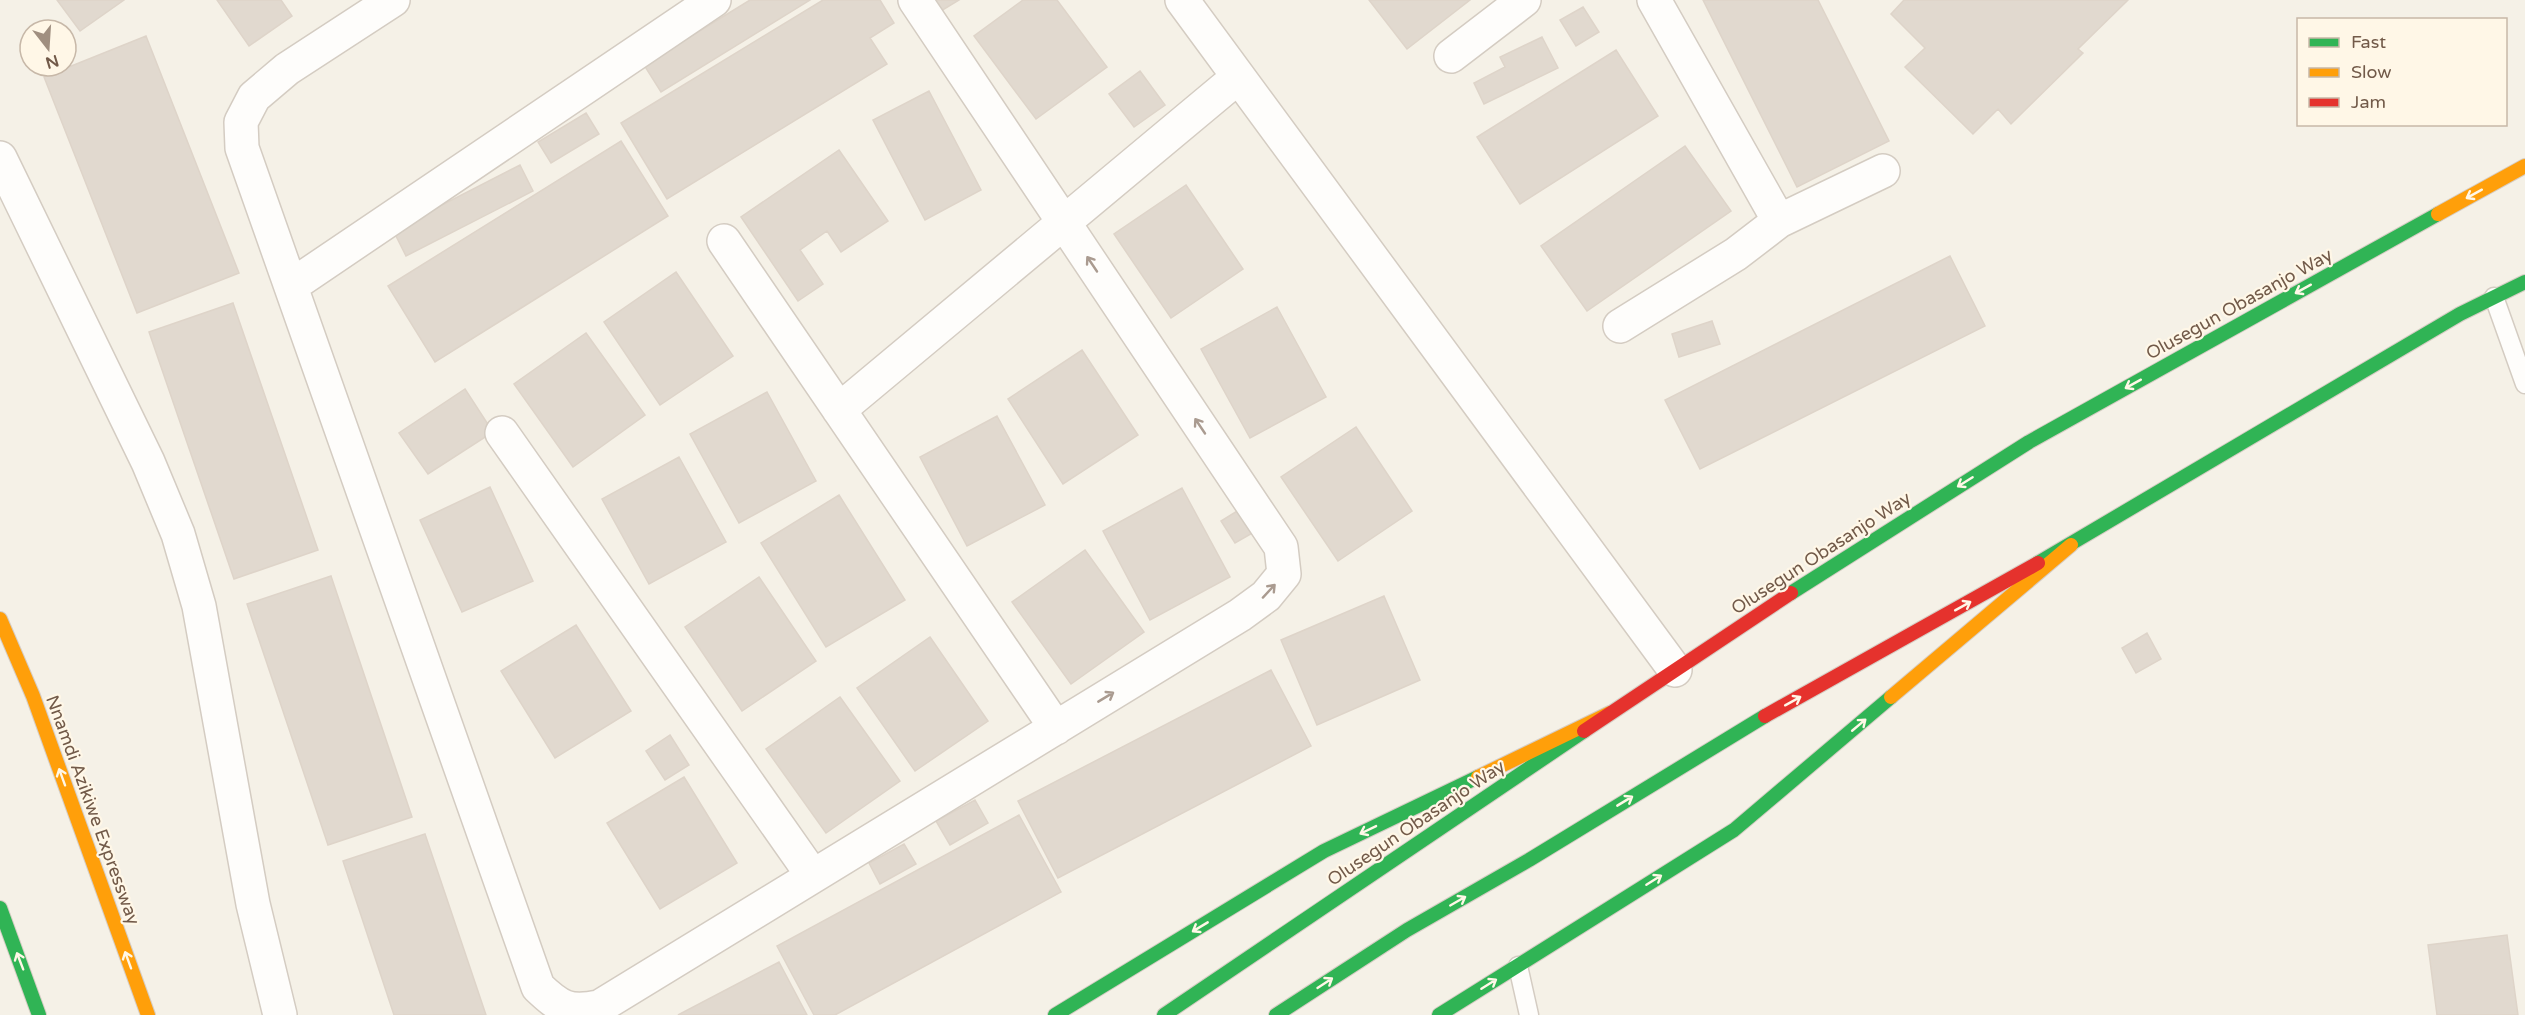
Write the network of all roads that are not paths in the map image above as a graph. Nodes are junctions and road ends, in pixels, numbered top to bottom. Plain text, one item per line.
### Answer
1 (393, 0) edge
2 (714, 0) edge
3 (915, 0) edge
4 (1182, 0) edge
5 (1524, 0) edge
6 (1654, 0) edge
7 (1451, 56) dead end
8 (1237, 78) junction
9 (0, 158) edge
10 (2525, 166) edge
11 (1883, 171) dead end
12 (1779, 221) junction
13 (1065, 222) junction
14 (724, 241) dead end
15 (2525, 282) edge
16 (291, 286) junction
17 (2494, 297) junction
18 (1620, 326) dead end
19 (2525, 384) edge
20 (838, 410) junction
21 (502, 433) dead end
22 (2071, 545) junction
23 (0, 619) edge
24 (1676, 670) junction
25 (1610, 713) junction
26 (1056, 728) junction
27 (813, 876) junction
28 (0, 908) edge
29 (1518, 966) junction
30 (39, 1015) edge
31 (148, 1015) edge
32 (280, 1015) edge
33 (1056, 1015) edge
34 (1164, 1015) edge
35 (1276, 1015) edge
36 (1439, 1015) edge
37 (1529, 1015) edge

1 - 16 street
2 - 16 street
3 - 13 street
4 - 8 street
5 - 7 street
6 - 12 street
8 - 13 street
8 - 24 street
9 - 32 street
10 -> 24 main road, Olusegun Obasanjo Way
11 - 12 street
12 - 18 street
13 - 20 street
26 -> 13 street
14 - 20 street
15 - 17 main road
16 - 27 street
17 - 19 lane
17 - 22 main road
20 - 26 street
21 - 27 street
29 -> 22 main road
35 -> 22 main road
31 -> 23 main road, Nnamdi Azikiwe Expressway
24 - 25 main road, Olusegun Obasanjo Way
25 -> 33 main road
25 - 34 main road, Olusegun Obasanjo Way
26 - 27 street
30 -> 28 main road
36 -> 29 main road
29 - 37 lane

